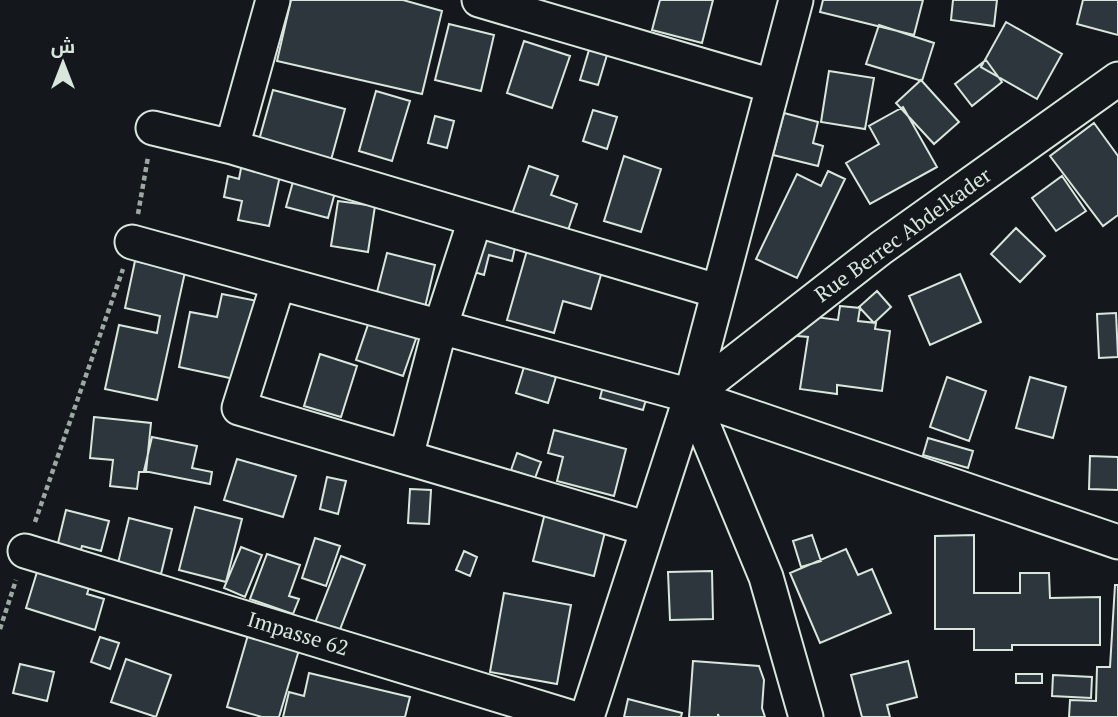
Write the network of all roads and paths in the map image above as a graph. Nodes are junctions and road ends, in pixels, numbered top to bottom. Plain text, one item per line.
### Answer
1 (273, 0) edge
2 (479, 0) edge
3 (796, 0) edge
4 (1118, 79) edge
5 (772, 86) junction
6 (153, 128) joint
7 (232, 147) junction
8 (475, 220) junction
9 (132, 242) junction
10 (278, 284) junction
11 (717, 290) junction
12 (440, 328) junction
13 (691, 396) junction
14 (406, 457) junction
15 (645, 528) junction
16 (1118, 542) edge
17 (25, 551) junction
18 (0, 629) edge
19 (570, 717) edge
20 (587, 717) edge
21 (806, 717) edge

1 - 7 street
2 - 5 street
3 - 5 street
4 - 13 street, Rue Berrec Abdelkader
5 - 11 street
6 - 7 street
6 - 9 path
7 - 8 street
8 - 11 street
8 - 12 street
9 - 10 street
9 - 17 path
10 - 12 street
10 - 14 street
11 - 13 street
12 - 13 street
12 - 14 street
13 - 15 street
13 - 16 street
13 - 21 street
14 - 15 street
15 - 20 street
17 - 18 path
17 - 19 street, Impasse 62

